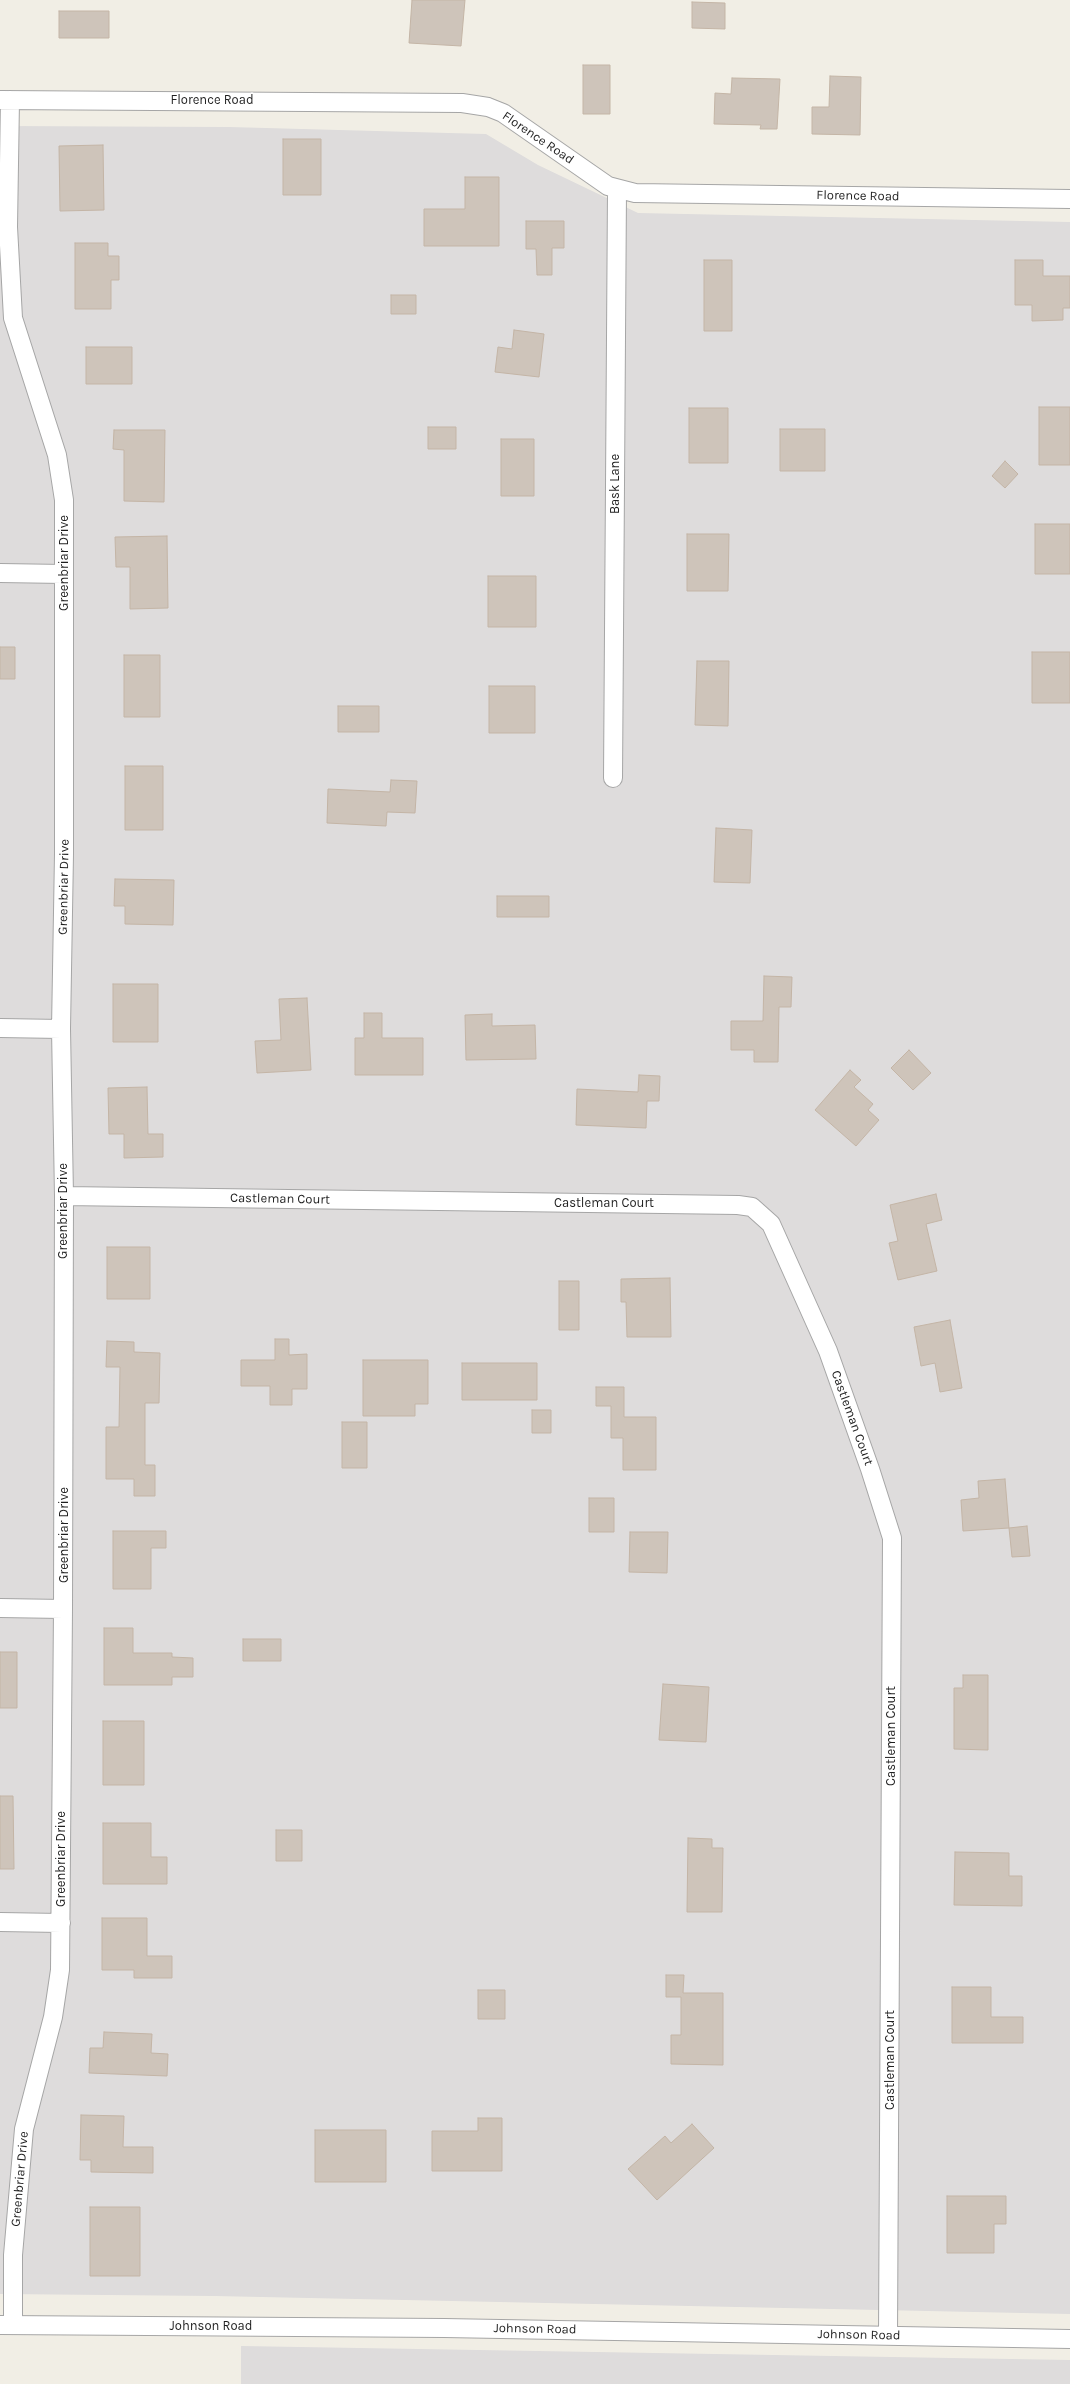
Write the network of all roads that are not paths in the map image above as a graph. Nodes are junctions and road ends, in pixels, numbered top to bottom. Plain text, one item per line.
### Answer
1 (5, 100) edge
2 (617, 190) junction
3 (1070, 199) edge
4 (0, 573) edge
5 (64, 574) junction
6 (613, 778) dead end
7 (0, 1028) edge
8 (62, 1029) junction
9 (64, 1196) junction
10 (0, 1608) edge
11 (64, 1609) junction
12 (0, 1922) edge
13 (61, 1923) junction
14 (6, 2325) edge
15 (888, 2336) junction
16 (1070, 2340) edge

1 - 2 street, Florence Road
1 - 5 street, Greenbriar Drive
2 - 3 street, Florence Road
2 - 6 street, Bask Lane
4 - 5 street
5 - 8 street, Greenbriar Drive
7 - 8 street
8 - 9 street, Greenbriar Drive
9 - 11 street, Greenbriar Drive
9 - 15 street, Castleman Court
10 - 11 street
11 - 13 street, Greenbriar Drive
12 - 13 street
13 - 14 street, Greenbriar Drive
14 - 15 street, Johnson Road
15 - 16 street, Johnson Road

